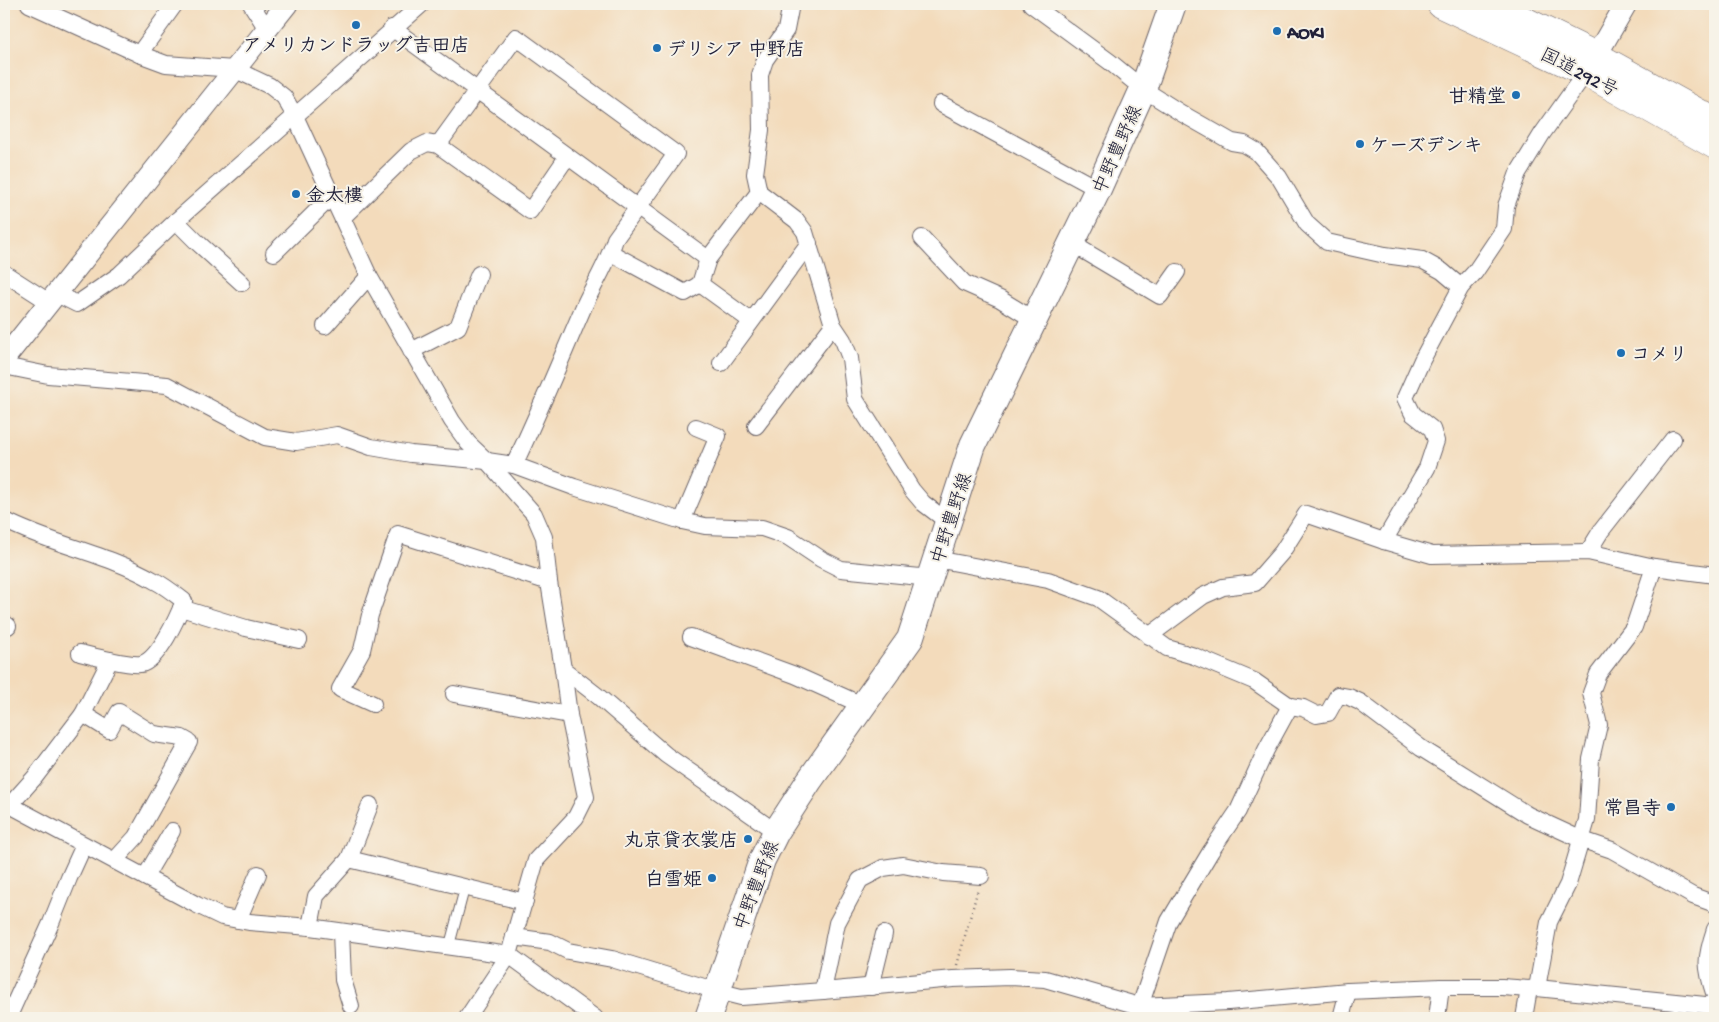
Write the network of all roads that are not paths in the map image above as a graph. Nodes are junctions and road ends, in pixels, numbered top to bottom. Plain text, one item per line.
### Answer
1 (29, 4) edge
2 (175, 4) edge
3 (252, 4) edge
4 (287, 4) edge
5 (422, 4) edge
6 (791, 4) edge
7 (1031, 4) edge
8 (1173, 4) edge
9 (1441, 4) edge
10 (1490, 4) edge
11 (1626, 4) edge
12 (392, 28) junction
13 (268, 29) junction
14 (139, 54) junction
15 (1591, 64) junction
16 (234, 69) junction
17 (1143, 89) junction
18 (478, 90) junction
19 (941, 104) dead end
20 (296, 116) junction
21 (1715, 122) edge
22 (438, 145) junction
23 (1715, 145) edge
24 (567, 157) junction
25 (1098, 189) junction
26 (759, 192) junction
27 (333, 195) junction
28 (637, 208) junction
29 (343, 217) junction
30 (176, 220) junction
31 (922, 238) dead end
32 (809, 243) junction
33 (1071, 243) junction
34 (611, 253) junction
35 (274, 254) dead end
36 (708, 258) junction
37 (1177, 272) dead end
38 (4, 273) edge
39 (479, 274) dead end
40 (369, 276) junction
41 (242, 282) dead end
42 (700, 284) junction
43 (1460, 286) junction
44 (52, 298) junction
45 (1034, 320) junction
46 (751, 321) junction
47 (833, 325) junction
48 (325, 326) dead end
49 (411, 350) junction
50 (4, 359) edge
51 (720, 362) dead end
52 (4, 366) edge
53 (756, 426) dead end
54 (696, 427) dead end
55 (1673, 439) dead end
56 (487, 461) junction
57 (514, 465) junction
58 (4, 520) edge
59 (682, 521) junction
60 (948, 522) junction
61 (1384, 541) junction
62 (1588, 552) junction
63 (1654, 567) junction
64 (933, 568) junction
65 (1715, 575) edge
66 (549, 582) junction
67 (181, 608) junction
68 (1148, 636) junction
69 (691, 637) dead end
70 (299, 640) dead end
71 (80, 653) dead end
72 (110, 660) junction
73 (564, 668) junction
74 (454, 694) dead end
75 (373, 704) dead end
76 (862, 705) junction
77 (1290, 706) junction
78 (83, 714) junction
79 (569, 715) junction
80 (7, 804) edge
81 (370, 805) dead end
82 (172, 831) dead end
83 (776, 832) junction
84 (1580, 839) junction
85 (84, 845) junction
86 (349, 859) junction
87 (115, 860) junction
88 (258, 874) dead end
89 (145, 876) junction
90 (982, 876) road end
91 (465, 887) junction
92 (525, 902) junction
93 (1715, 904) edge
94 (238, 920) junction
95 (310, 927) junction
96 (1715, 929) edge
97 (341, 932) junction
98 (884, 934) dead end
99 (514, 937) junction
100 (449, 947) junction
101 (509, 955) junction
102 (871, 987) junction
103 (1441, 987) junction
104 (1533, 989) junction
105 (717, 991) junction
106 (823, 991) junction
107 (1348, 992) junction
108 (1715, 996) edge
109 (350, 1006) dead end
110 (1715, 1006) edge
111 (1227, 1010) edge
112 (1138, 1012) edge
113 (8, 1018) edge
114 (467, 1018) edge
115 (594, 1018) edge
116 (708, 1018) edge
117 (1341, 1018) edge
118 (1437, 1018) edge
119 (1524, 1018) edge

1 - 14 street
2 - 14 street
3 - 13 street
4 - 13 street
5 - 12 street
6 - 26 street
7 - 17 street
8 - 17 main road, 中野豊野線
9 - 15 highway, 国道292号
10 - 15 highway, 国道292号
11 - 15 street
12 - 18 street
12 - 20 street
13 - 16 street
14 - 16 street
15 - 21 highway, 国道292号
15 - 23 highway, 国道292号
15 - 43 street
16 - 20 street
16 - 44 street
17 - 25 main road, 中野豊野線
17 - 43 street
18 - 22 street
18 - 24 street
18 - 28 street
19 - 25 street
20 - 27 street
20 - 30 street
22 - 24 street
22 - 29 street
24 - 28 street
25 - 33 main road, 中野豊野線
26 - 32 street
26 - 36 street
27 - 29 street
27 - 35 street
28 - 34 street
28 - 36 street
29 - 40 street
30 - 41 street
30 - 44 street
31 - 45 street
32 - 46 street
32 - 47 street
33 - 37 street
33 - 45 main road, 中野豊野線
34 - 42 street
34 - 57 street
36 - 42 street
38 - 44 street
39 - 49 street
40 - 48 street
40 - 49 street
42 - 46 street
43 - 61 street
44 - 50 street
45 - 60 main road, 中野豊野線
46 - 51 street
47 - 53 street
47 - 60 street
49 - 56 street
52 - 56 street
54 - 59 street
55 - 62 street
56 - 57 street
56 - 66 street
57 - 59 street
58 - 67 street
59 - 64 street
60 - 64 main road, 中野豊野線
61 - 62 street
61 - 68 street
62 - 63 street
63 - 65 street
63 - 84 street
64 - 68 street
64 - 76 main road, 中野豊野線
66 - 73 street
66 - 75 street
67 - 70 street
67 - 72 street
68 - 77 street
69 - 76 street
71 - 72 street
72 - 78 street
73 - 79 street
73 - 83 street
74 - 79 street
76 - 83 main road, 中野豊野線
77 - 84 street
77 - 112 street
78 - 80 street
78 - 87 street
79 - 92 street
80 - 85 street
81 - 86 street
82 - 89 street
83 - 105 main road, 中野豊野線
84 - 93 street
84 - 104 street
85 - 87 street
85 - 113 street
86 - 91 street
86 - 95 street
87 - 89 street
88 - 94 street
89 - 94 street
90 - 106 street
91 - 92 street
91 - 100 lane
92 - 99 street
94 - 95 street
95 - 97 street
96 - 108 street
97 - 100 street
97 - 109 street
98 - 102 street
99 - 101 street
99 - 105 street
100 - 101 street
101 - 114 street
101 - 115 street
102 - 106 street
102 - 112 street
103 - 104 street
103 - 107 street
103 - 118 street
104 - 110 street
104 - 119 street
105 - 106 street
105 - 116 main road, 中野豊野線
107 - 111 street
107 - 117 street
111 - 112 street

